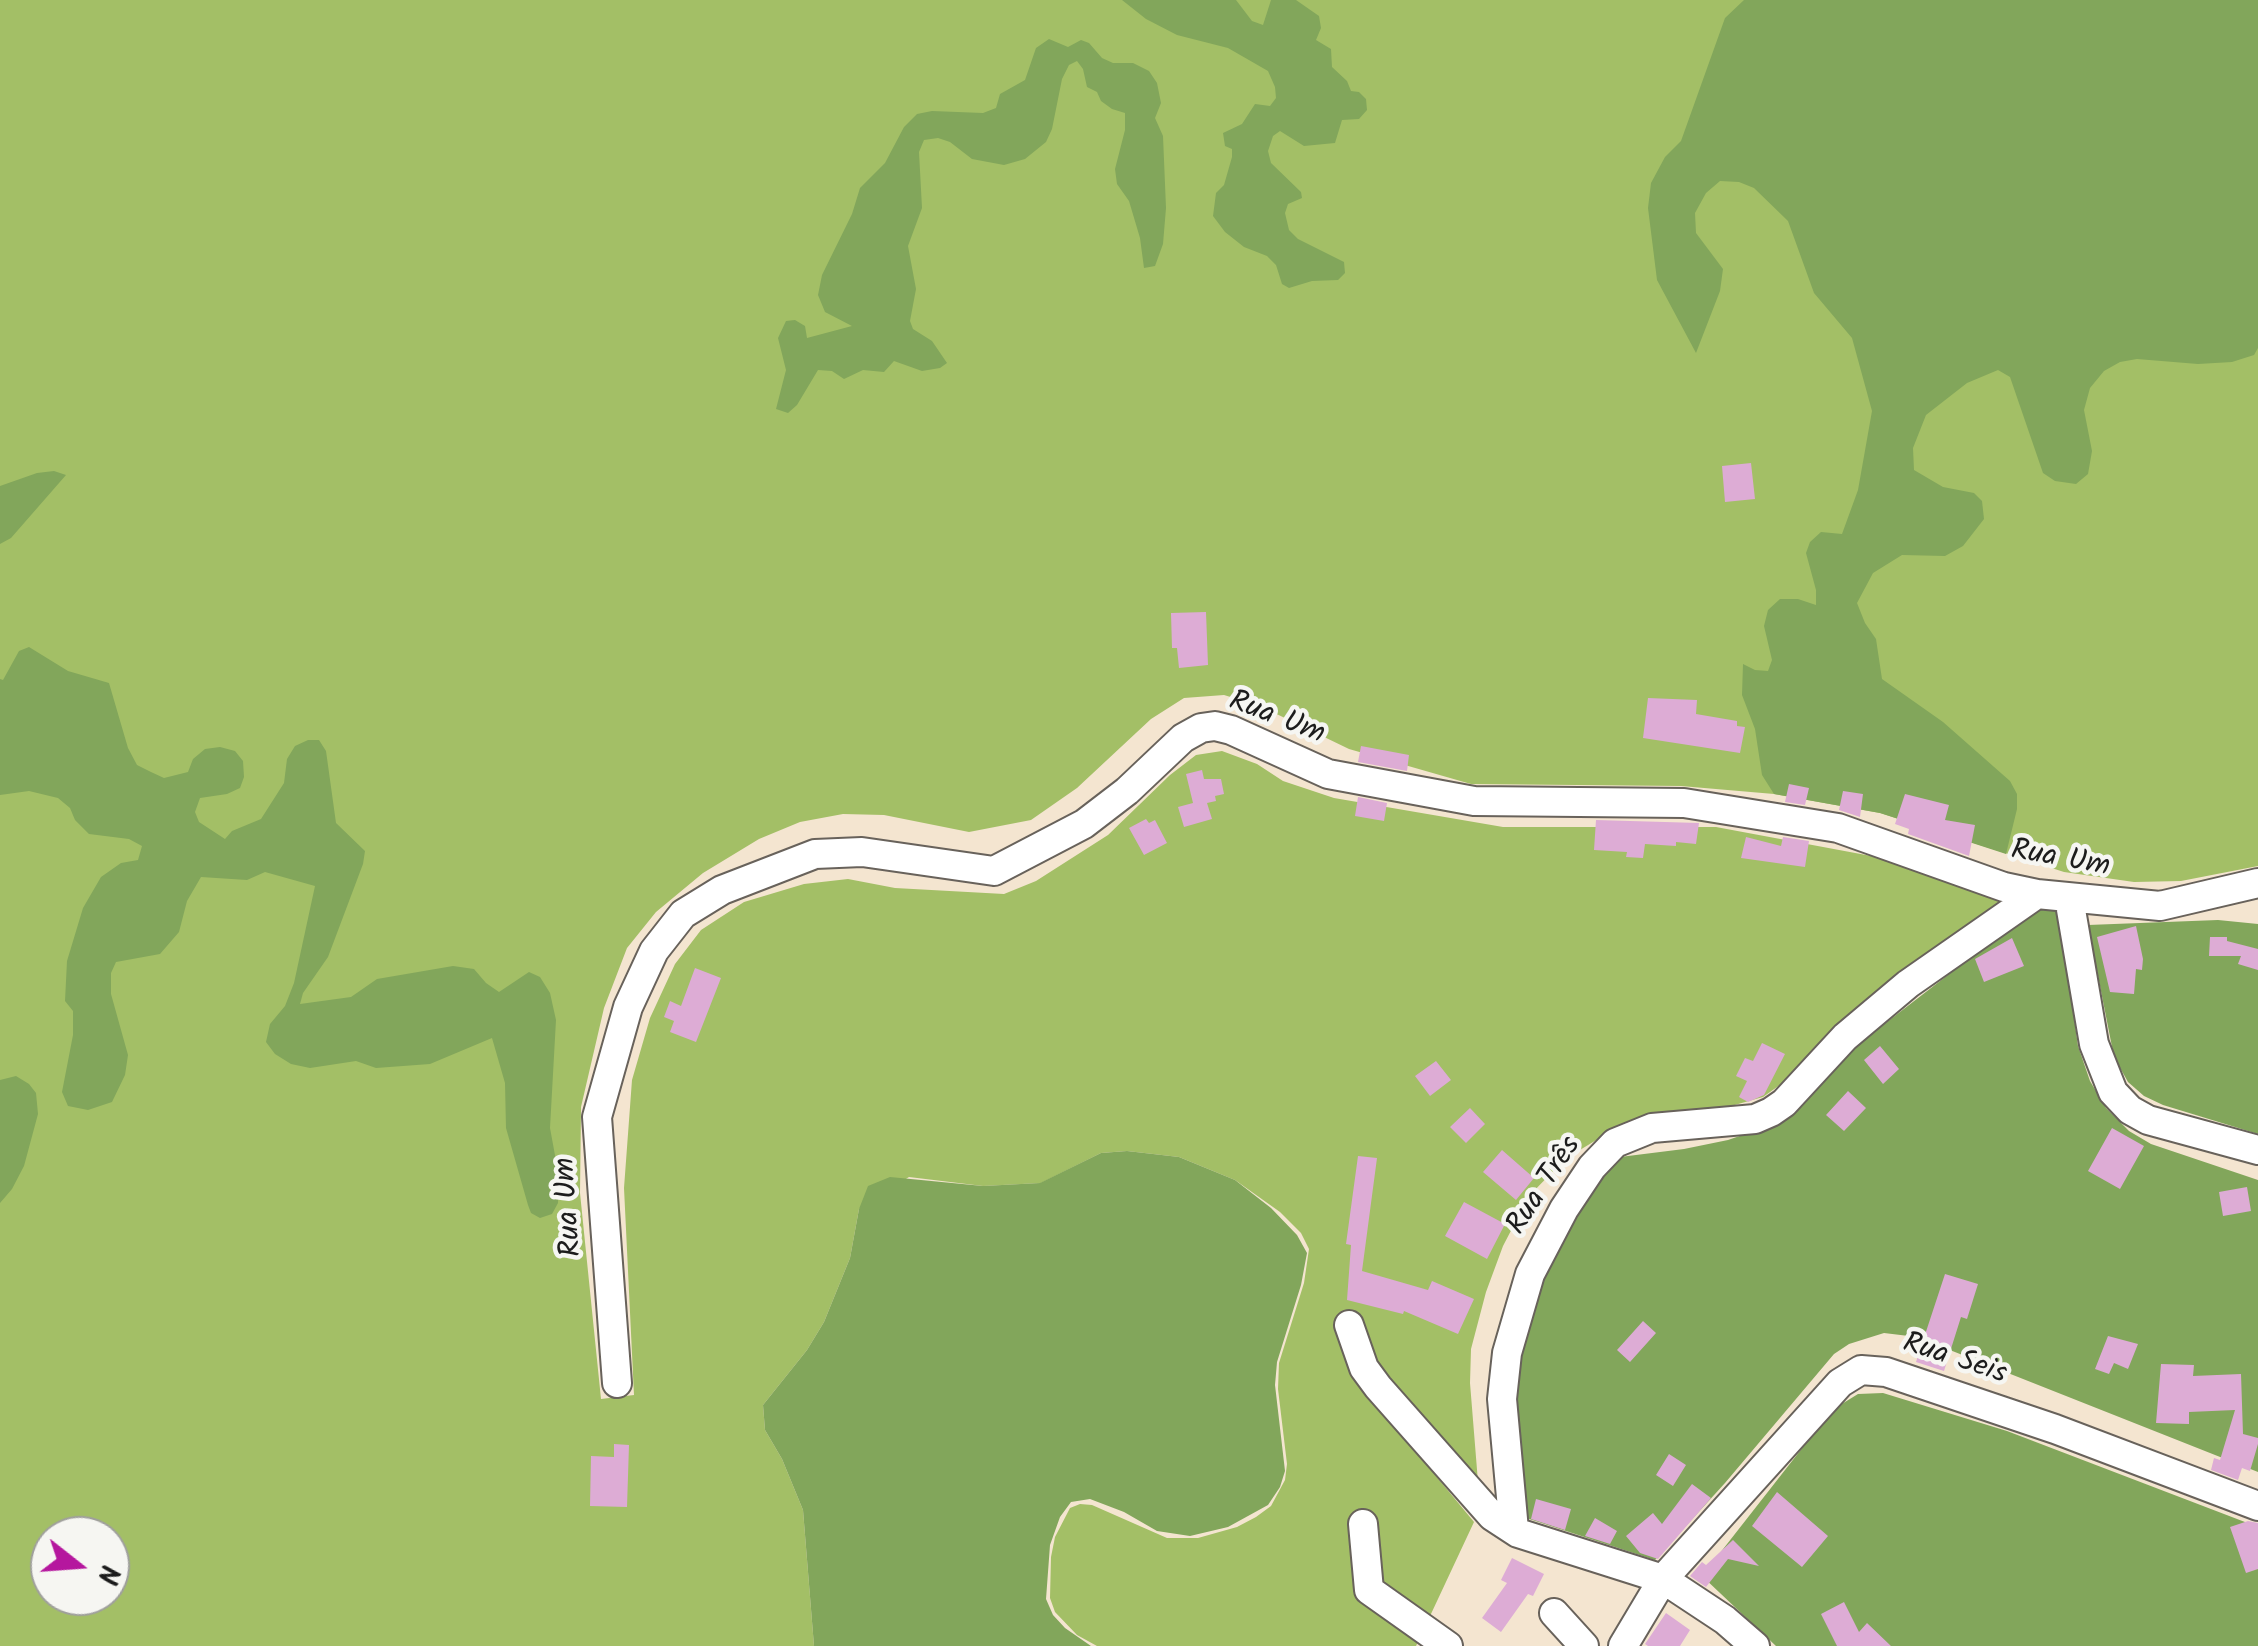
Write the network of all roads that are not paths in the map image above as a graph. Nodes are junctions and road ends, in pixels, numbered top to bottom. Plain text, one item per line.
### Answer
1 (2258, 883) edge
2 (2037, 894) junction
3 (2069, 898) junction
4 (2258, 1150) edge
5 (1349, 1325) dead end
6 (617, 1383) dead end
7 (2258, 1506) edge
8 (1362, 1524) dead end
9 (1514, 1530) junction
10 (1663, 1579) junction
11 (1554, 1613) dead end
12 (1448, 1646) edge
13 (1584, 1646) edge
14 (1622, 1646) edge
15 (1755, 1646) edge

1 - 3 street, Rua Um
2 - 3 street, Rua Um
2 - 6 street, Rua Um
2 - 9 street, Rua Três
3 - 4 street
5 - 9 street
7 - 10 street, Rua Seis
8 - 12 street
9 - 10 street
10 - 14 street, Rua Seis
10 - 15 street
11 - 13 street

